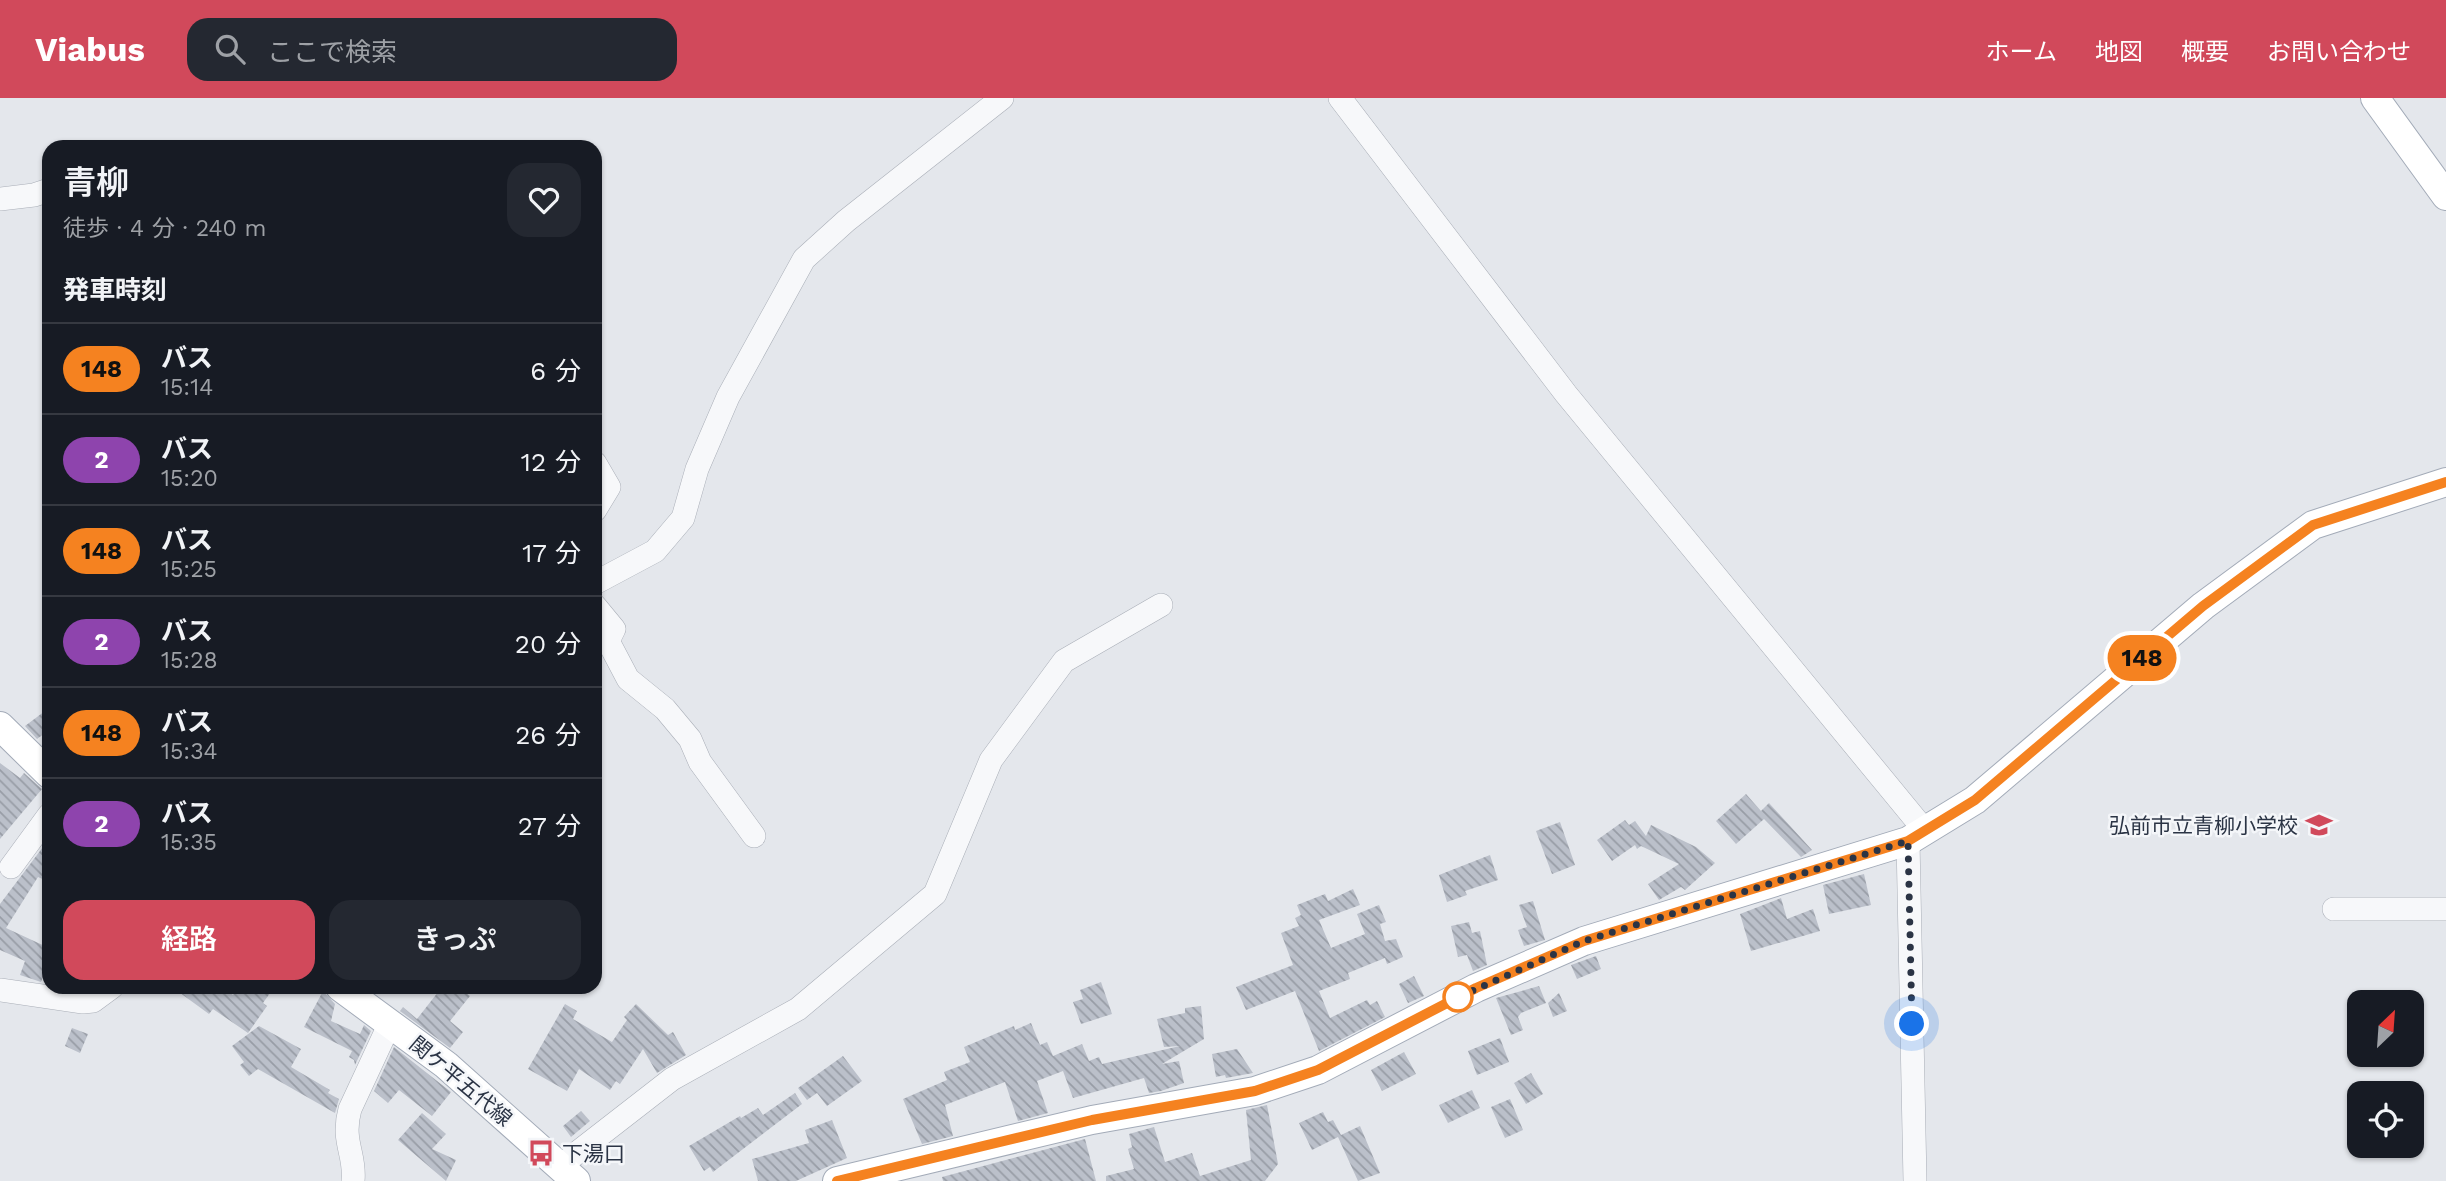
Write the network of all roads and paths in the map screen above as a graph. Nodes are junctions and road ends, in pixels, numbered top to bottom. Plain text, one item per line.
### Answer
1 (1002, 98) edge
2 (1340, 98) edge
3 (2375, 98) edge
4 (42, 192) edge
5 (2446, 196) edge
6 (0, 199) edge
7 (602, 475) edge
8 (2446, 482) edge
9 (602, 498) edge
10 (602, 579) edge
11 (1161, 605) dead end
12 (602, 614) edge
13 (0, 726) edge
14 (42, 767) edge
15 (42, 825) edge
16 (754, 835) dead end
17 (1917, 836) junction
18 (11, 867) dead end
19 (2334, 909) dead end
20 (2446, 909) edge
21 (0, 990) edge
22 (102, 994) edge
23 (350, 994) edge
24 (390, 1023) junction
25 (568, 1173) edge
26 (354, 1181) edge
27 (837, 1181) edge
28 (1915, 1181) edge

1 - 10 street
2 - 17 street
3 - 5 main road
4 - 6 street
7 - 9 street
8 - 17 main road
11 - 25 street
12 - 16 street
13 - 14 main road
15 - 18 street
17 - 27 main road
17 - 28 street
19 - 20 street
21 - 22 street
23 - 24 main road, 関ケ平五代線
24 - 25 main road, 関ケ平五代線
24 - 26 street

